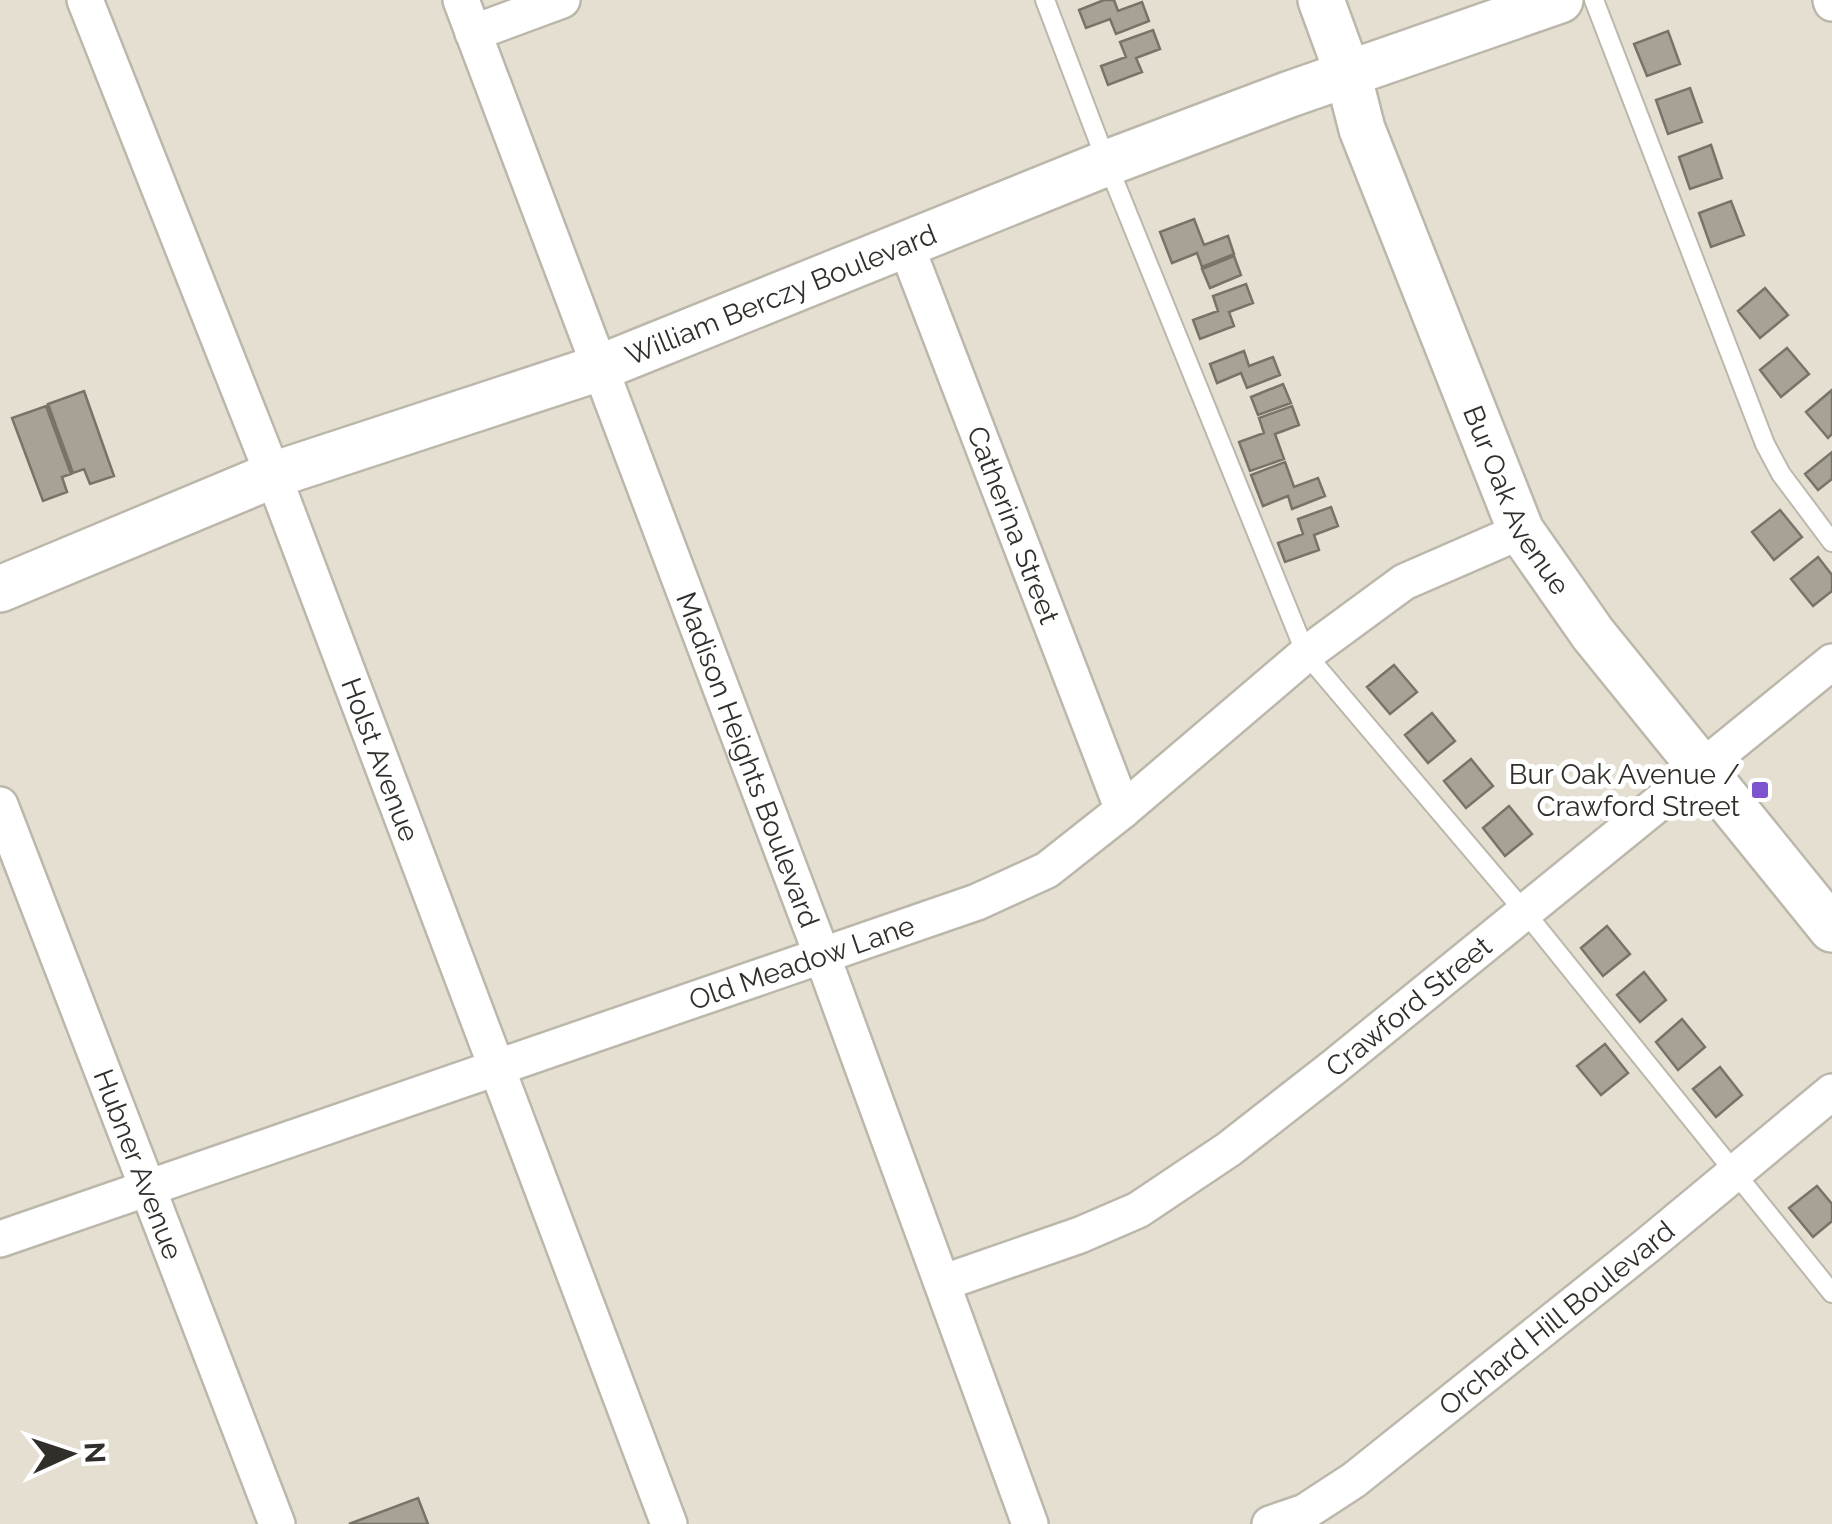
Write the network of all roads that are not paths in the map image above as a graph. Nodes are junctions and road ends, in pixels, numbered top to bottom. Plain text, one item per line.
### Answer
1 (86, 0) edge
2 (562, 0) edge
3 (1045, 0) edge
4 (1321, 0) edge
5 (1560, 0) edge
6 (1594, 0) edge
7 (467, 16) edge
8 (1348, 74) junction
9 (1107, 163) junction
10 (905, 243) junction
11 (599, 368) junction
12 (273, 475) junction
13 (1521, 530) junction
14 (1832, 542) edge
15 (0, 589) edge
16 (1306, 654) junction
17 (1832, 662) edge
18 (1701, 768) junction
19 (0, 804) edge
20 (1122, 810) junction
21 (1524, 911) junction
22 (1832, 929) edge
23 (823, 958) junction
24 (497, 1068) junction
25 (1832, 1092) edge
26 (1734, 1172) junction
27 (148, 1188) junction
28 (0, 1240) edge
29 (942, 1284) junction
30 (1832, 1294) edge
31 (278, 1524) edge
32 (670, 1524) edge
33 (1030, 1524) edge
34 (1270, 1524) edge

1 - 12 street, Holst Avenue
2 - 7 street
3 - 9 lane
4 - 8 street, Bur Oak Avenue
5 - 8 street, William Berczy Boulevard
6 - 14 lane
7 - 11 street, Madison Heights Boulevard
8 - 9 street, William Berczy Boulevard
8 - 13 street, Bur Oak Avenue
9 - 10 street, William Berczy Boulevard
9 - 16 lane
10 - 11 street, William Berczy Boulevard
10 - 20 street, Catherina Street
11 - 12 street, William Berczy Boulevard
11 - 23 street, Madison Heights Boulevard
12 - 15 street, William Berczy Boulevard
12 - 24 street, Holst Avenue
13 - 16 street, Old Meadow Lane
13 - 18 street, Bur Oak Avenue
16 - 20 street, Old Meadow Lane
16 - 21 lane
17 - 18 street, Crawford Street
18 - 21 street, Crawford Street
18 - 22 street, Bur Oak Avenue
19 - 27 street, Hubner Avenue
20 - 23 street, Old Meadow Lane
21 - 26 lane
21 - 29 street, Crawford Street
23 - 24 street, Old Meadow Lane
23 - 29 street, Madison Heights Boulevard
24 - 27 street, Old Meadow Lane
24 - 32 street, Holst Avenue
25 - 26 street, Orchard Hill Boulevard
26 - 30 lane
26 - 34 street, Orchard Hill Boulevard
27 - 28 street, Old Meadow Lane
27 - 31 street, Hubner Avenue
29 - 33 street, Madison Heights Boulevard

